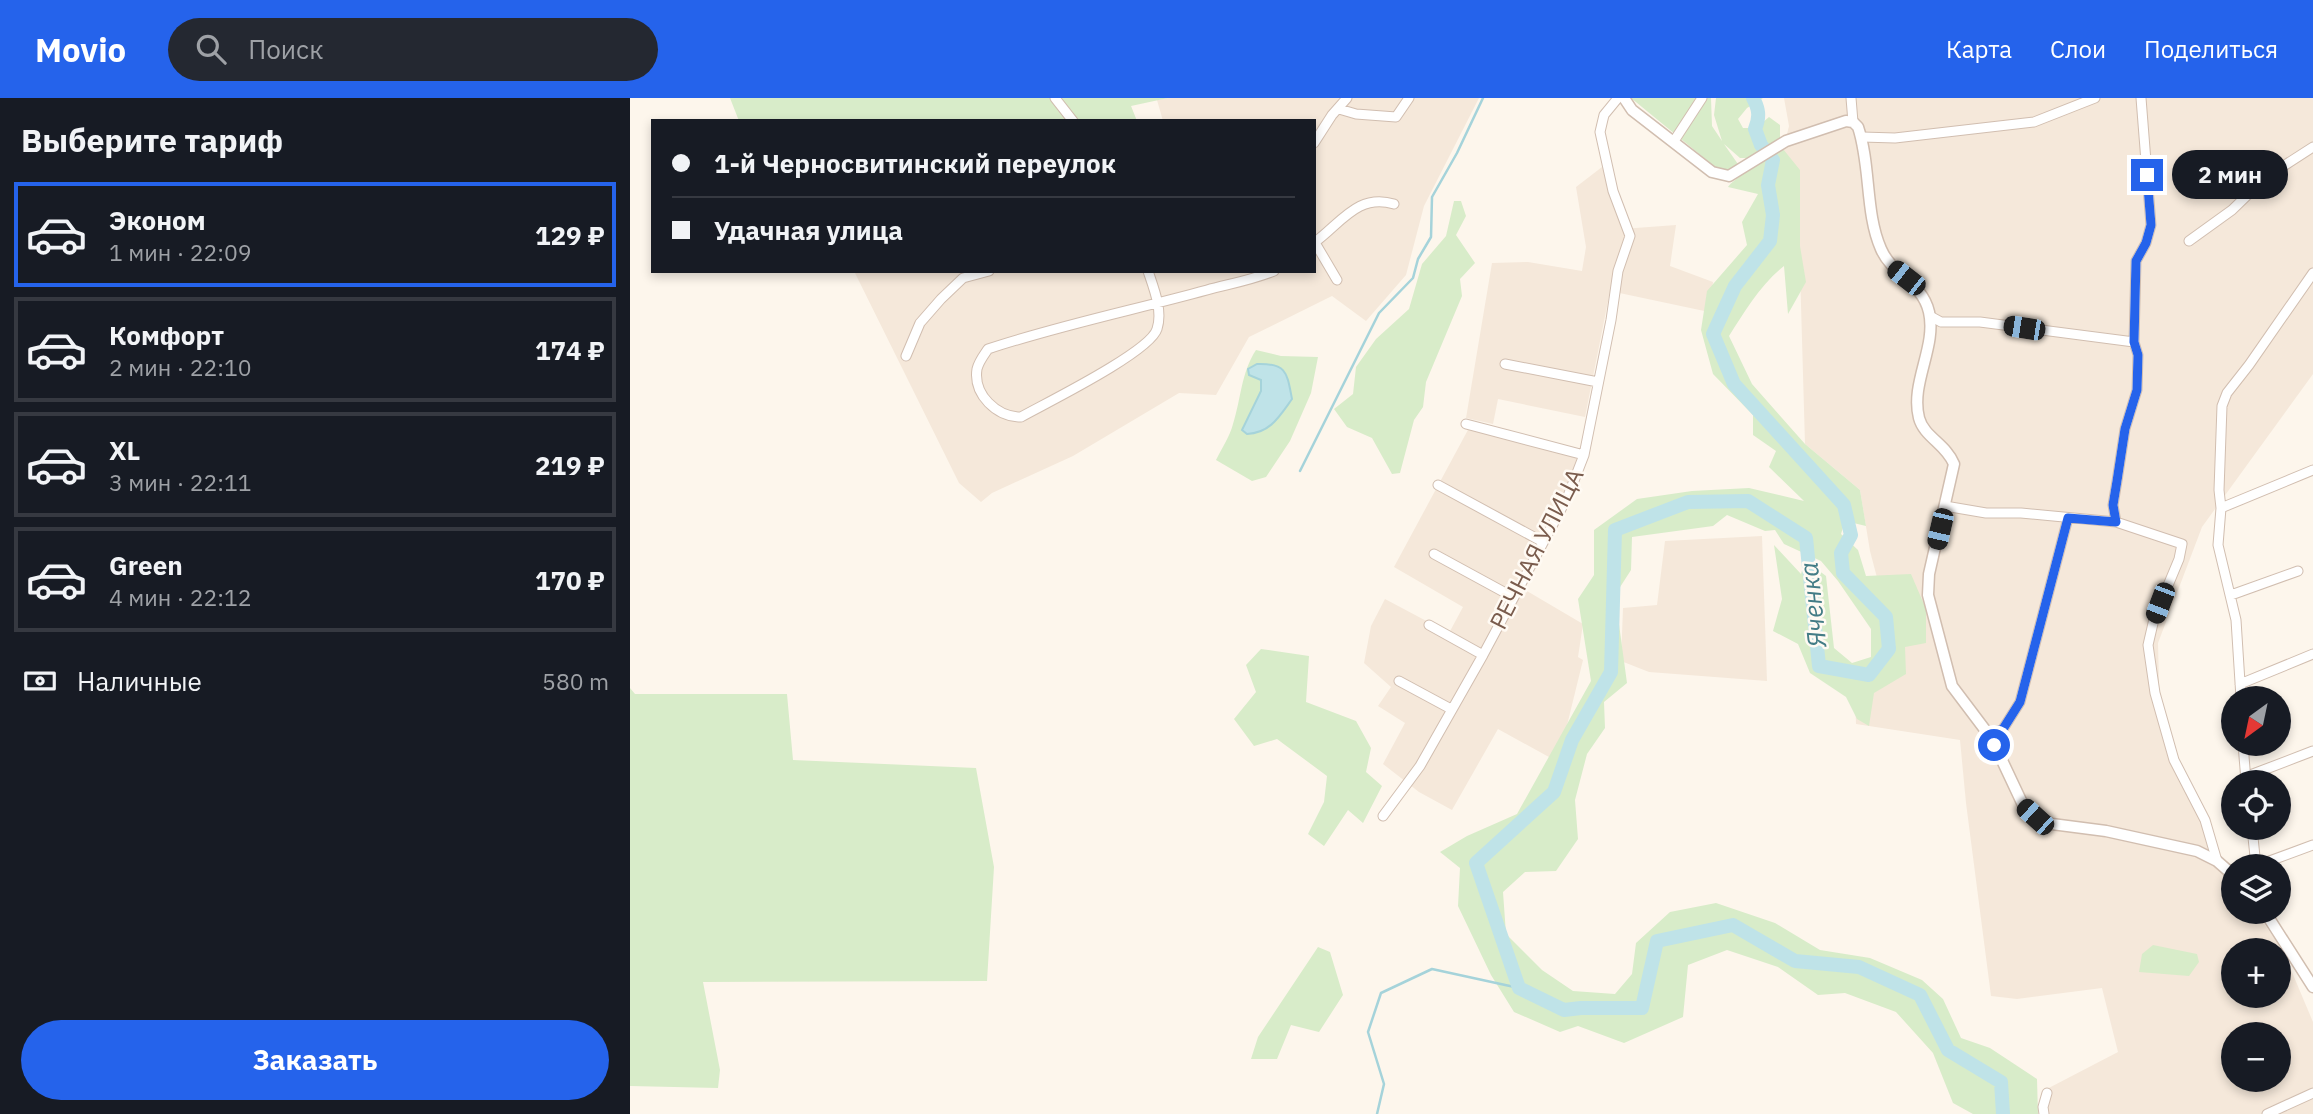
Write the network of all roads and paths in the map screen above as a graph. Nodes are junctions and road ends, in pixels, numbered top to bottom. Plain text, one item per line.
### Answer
1 (1055, 98) edge
2 (1347, 98) edge
3 (1409, 98) edge
4 (1618, 98) edge
5 (1624, 98) edge
6 (1702, 98) edge
7 (1851, 98) edge
8 (2095, 98) edge
9 (2141, 98) edge
10 (1339, 109) junction
11 (1071, 119) edge
12 (1853, 122) junction
13 (1862, 137) junction
14 (1316, 140) edge
15 (1674, 141) junction
16 (2313, 148) edge
17 (1394, 204) dead end
18 (1316, 240) edge
19 (2189, 241) dead end
20 (1316, 243) edge
21 (982, 273) edge
22 (1149, 273) edge
23 (1268, 273) edge
24 (2313, 273) edge
25 (1337, 280) dead end
26 (1157, 304) junction
27 (1930, 316) junction
28 (2134, 342) junction
29 (906, 356) dead end
30 (1506, 364) dead end
31 (1598, 382) junction
32 (1466, 424) dead end
33 (1584, 454) junction
34 (2313, 470) edge
35 (1438, 485) dead end
36 (1945, 506) junction
37 (2221, 508) junction
38 (2068, 518) junction
39 (2116, 522) junction
40 (1543, 542) junction
41 (1434, 554) dead end
42 (2298, 571) dead end
43 (2231, 595) junction
44 (1513, 597) junction
45 (1429, 625) dead end
46 (1483, 654) junction
47 (2313, 654) edge
48 (1399, 681) dead end
49 (2240, 684) joint
50 (1451, 709) junction
51 (1988, 734) junction
52 (2313, 751) edge
53 (2268, 770) edge
54 (1383, 816) dead end
55 (2313, 845) edge
56 (2289, 854) edge
57 (2217, 861) junction
58 (2221, 864) edge
59 (2273, 924) edge
60 (2313, 987) edge
61 (2047, 1093) dead end
62 (2313, 1093) edge
63 (2044, 1114) edge
64 (2267, 1114) edge

1 - 11 street
2 - 10 street
3 - 10 street
4 - 31 street, РЕЧНАЯ УЛИЦА
5 - 15 street
6 - 15 street
7 - 12 street
8 - 13 street
9 - 28 street
10 - 14 street
12 - 13 street
12 - 15 street
13 - 27 street
16 - 19 street
17 - 18 street
20 - 25 street
21 - 29 street
22 - 26 street
23 - 26 street
24 - 37 street
26 - 26 street
27 - 28 street
27 - 36 street
28 - 39 street
30 - 31 street
31 - 33 street, РЕЧНАЯ УЛИЦА
32 - 33 street
33 - 40 street, РЕЧНАЯ УЛИЦА
34 - 37 street
35 - 40 street
36 - 38 street
36 - 51 street
37 - 43 street
38 - 39 street
38 - 51 street
39 - 57 street
40 - 44 street, РЕЧНАЯ УЛИЦА
41 - 44 street
42 - 43 street
43 - 49 street
44 - 46 street, РЕЧНАЯ УЛИЦА
45 - 46 street
46 - 50 street, РЕЧНАЯ УЛИЦА
47 - 49 street
48 - 50 street
50 - 54 street, РЕЧНАЯ УЛИЦА
51 - 57 street
52 - 53 street
55 - 56 street
57 - 58 street
59 - 60 street
61 - 63 street
62 - 64 street

